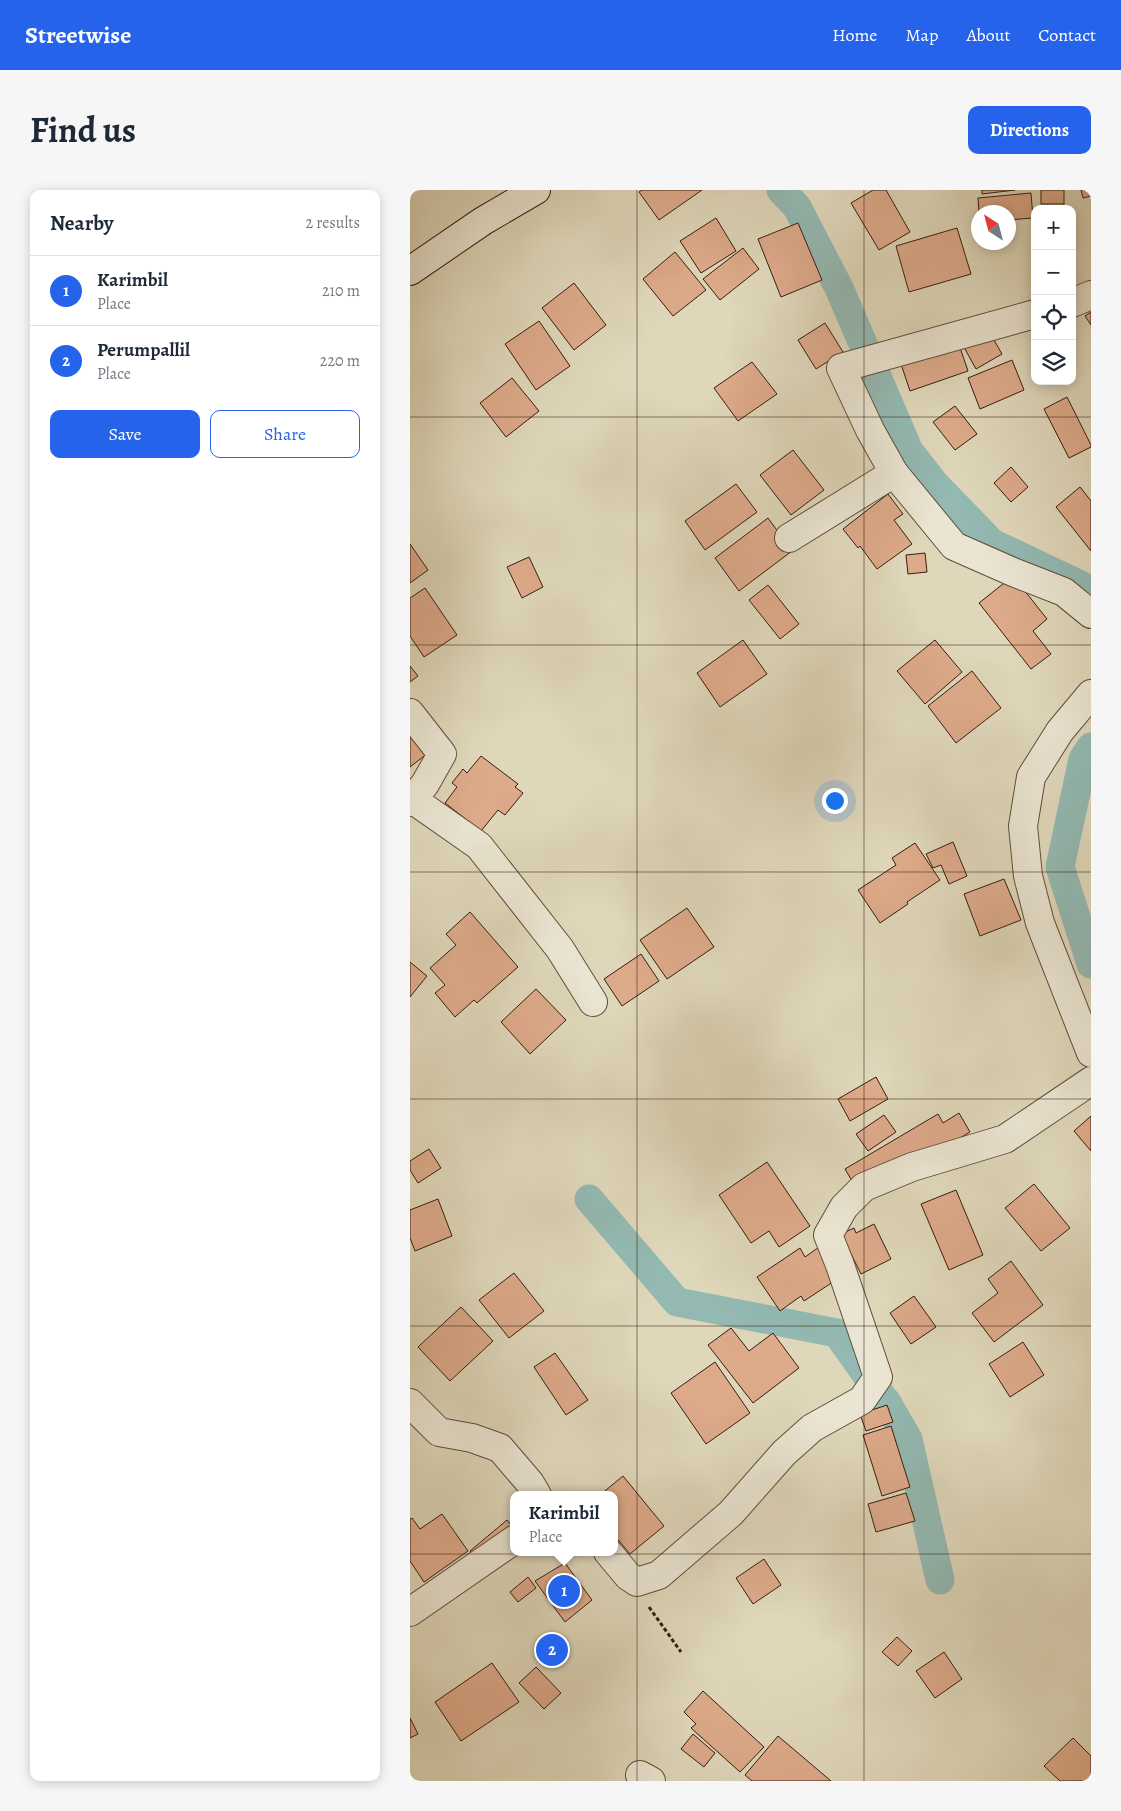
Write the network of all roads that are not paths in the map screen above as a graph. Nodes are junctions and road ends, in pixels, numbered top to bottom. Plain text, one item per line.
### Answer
1 (536, 190) edge
2 (413, 263) edge
3 (1091, 295) edge
4 (1076, 301) edge
5 (1031, 315) edge
6 (894, 473) junction
7 (789, 538) dead end
8 (1091, 614) edge
9 (1091, 694) edge
10 (410, 712) edge
11 (411, 800) edge
12 (593, 1002) dead end
13 (1091, 1053) edge
14 (1091, 1081) edge
15 (410, 1403) edge
16 (535, 1491) edge
17 (510, 1543) edge
18 (611, 1556) edge
19 (410, 1612) edge

1 - 2 street
3 - 4 street
5 - 6 street
6 - 7 street
6 - 8 street
9 - 13 street
10 - 11 street
11 - 12 street
14 - 18 street
15 - 16 street
17 - 19 street

